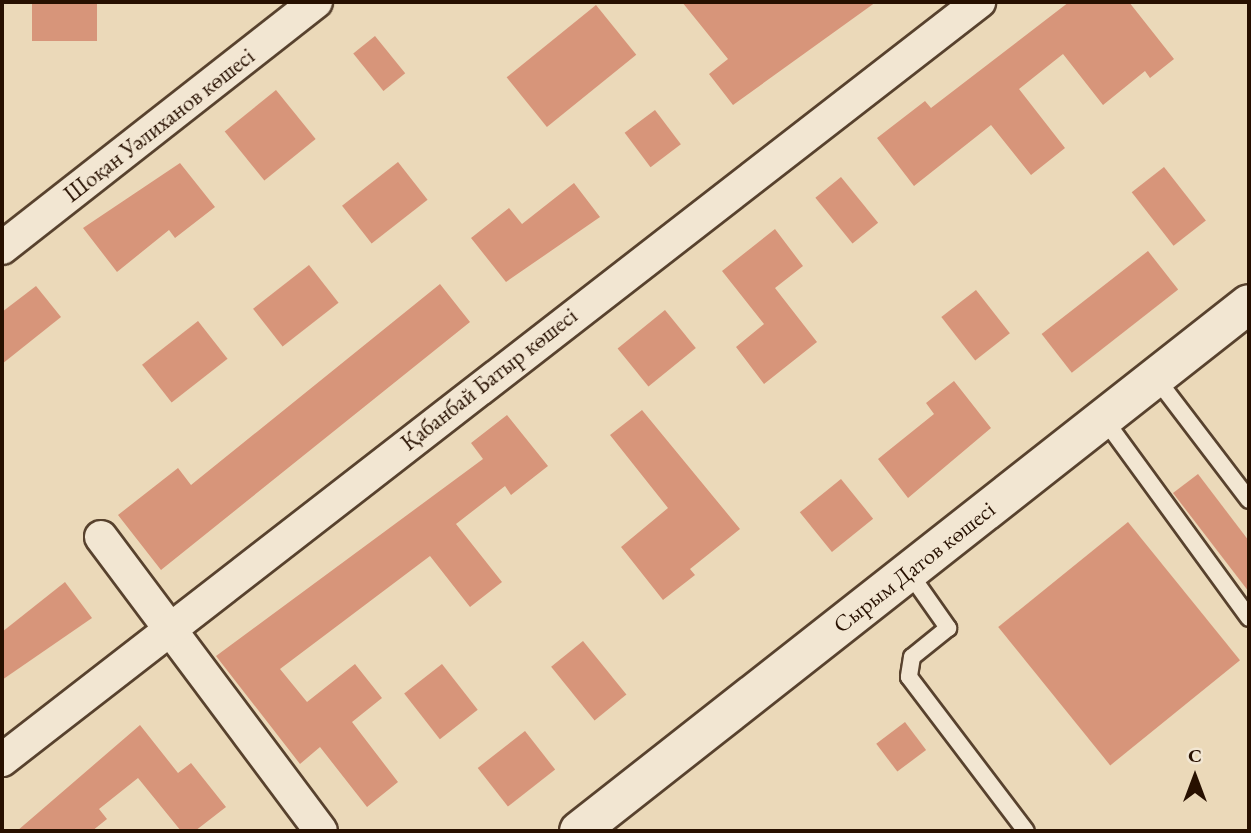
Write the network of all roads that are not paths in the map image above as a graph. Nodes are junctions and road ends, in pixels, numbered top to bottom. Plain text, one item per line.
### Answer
1 (316, 2) edge
2 (979, 2) edge
3 (2, 248) edge
4 (1249, 304) edge
5 (1156, 378) junction
6 (1104, 419) junction
7 (1249, 500) edge
8 (100, 537) dead end
9 (908, 571) junction
10 (1249, 618) edge
11 (168, 626) junction
12 (2, 760) edge
13 (321, 831) edge
14 (579, 831) edge
15 (1026, 831) edge

1 - 3 street, Шоқан Уәлиханов көшесі
2 - 11 street, Қабанбай Батыр көшесі
4 - 5 main road, Сырым Датов көшесі
5 - 6 main road, Сырым Датов көшесі
5 - 7 lane
6 - 9 main road, Сырым Датов көшесі
6 - 10 lane
8 - 11 street
9 - 14 main road, Сырым Датов көшесі
9 - 15 lane
11 - 12 street, Қабанбай Батыр көшесі
11 - 13 street

